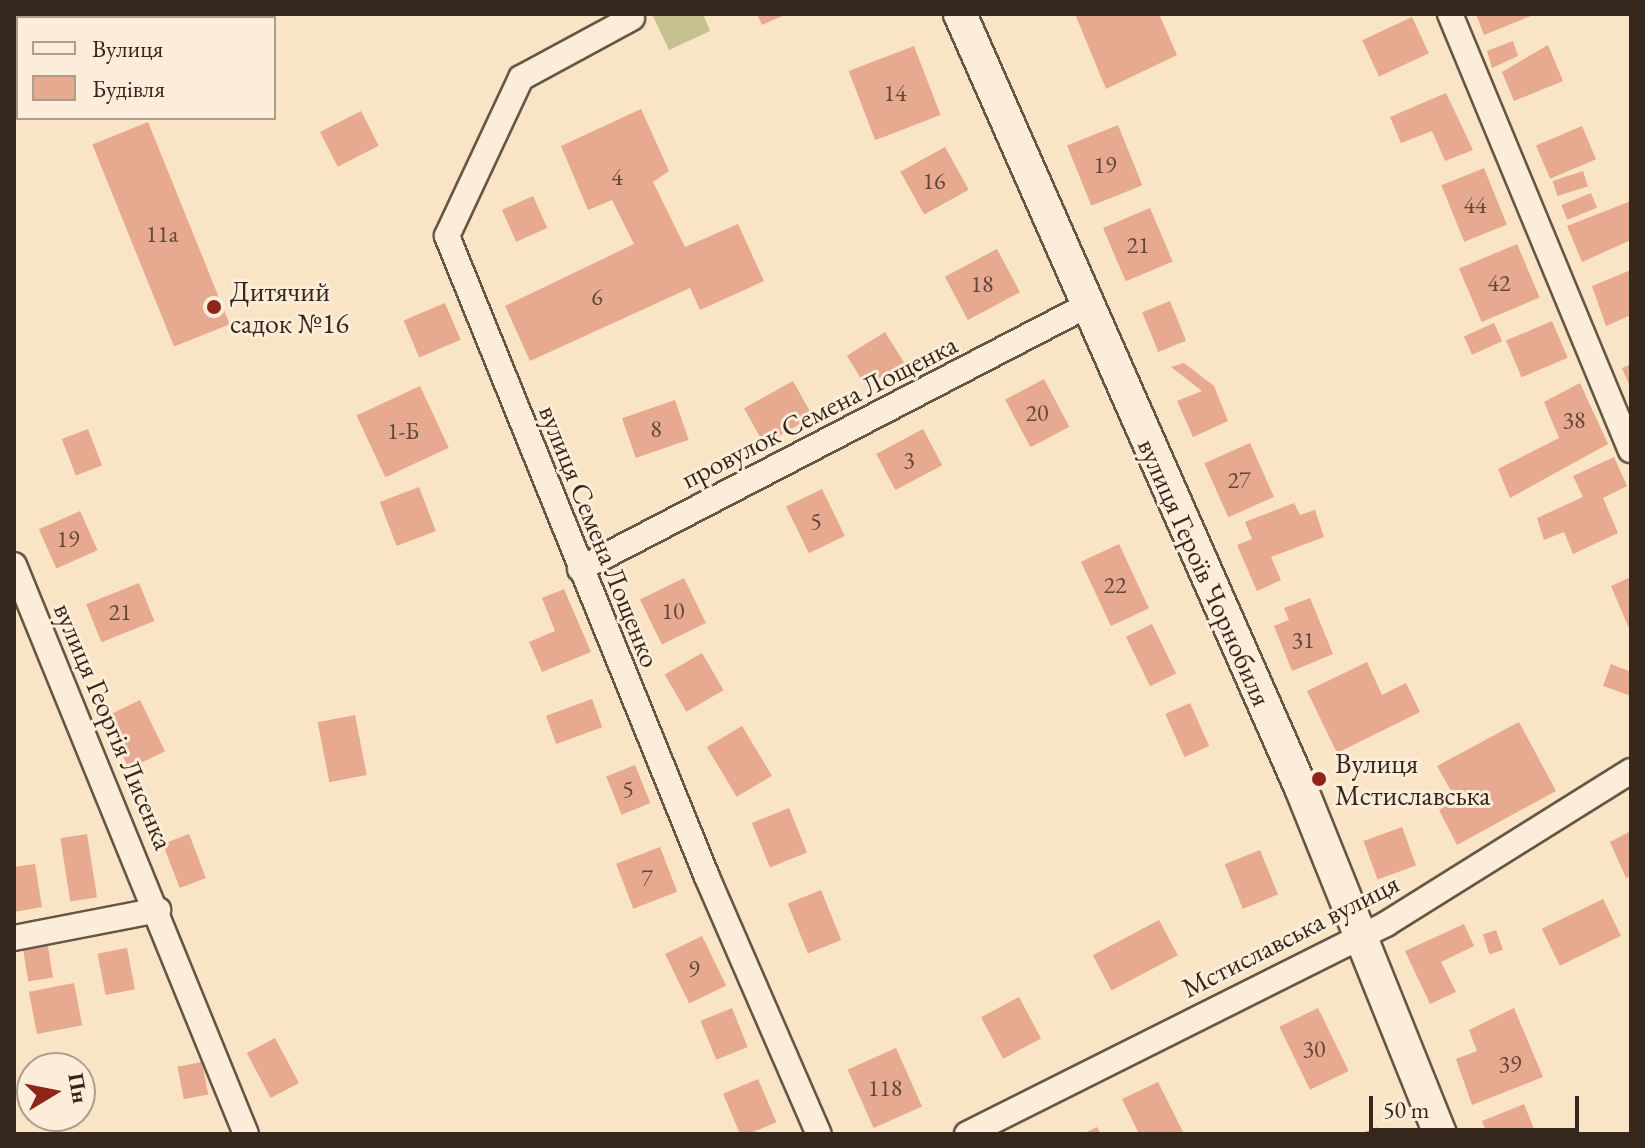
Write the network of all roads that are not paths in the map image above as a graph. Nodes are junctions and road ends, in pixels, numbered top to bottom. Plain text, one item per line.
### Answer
1 (960, 14) edge
2 (1450, 14) edge
3 (632, 18) dead end
4 (1086, 306) junction
5 (1631, 450) edge
6 (14, 565) edge
7 (580, 569) junction
8 (1631, 771) edge
9 (158, 910) junction
10 (1360, 936) junction
11 (14, 938) edge
12 (246, 1134) edge
13 (819, 1134) edge
14 (967, 1134) edge
15 (1440, 1134) edge

1 - 4 main road, вулиця Героїв Чорнобиля
2 - 5 street
3 - 7 street, вулиця Семена Лощенко
4 - 7 street, провулок Семена Лощенка
4 - 10 main road, вулиця Героїв Чорнобиля
6 - 9 street, вулиця Георгія Лисенка
7 - 13 street, вулиця Семена Лощенко
8 - 10 street, Мстиславська вулиця
9 - 11 street
9 - 12 street, вулиця Георгія Лисенка
10 - 14 street, Мстиславська вулиця
10 - 15 main road, вулиця Героїв Чорнобиля

